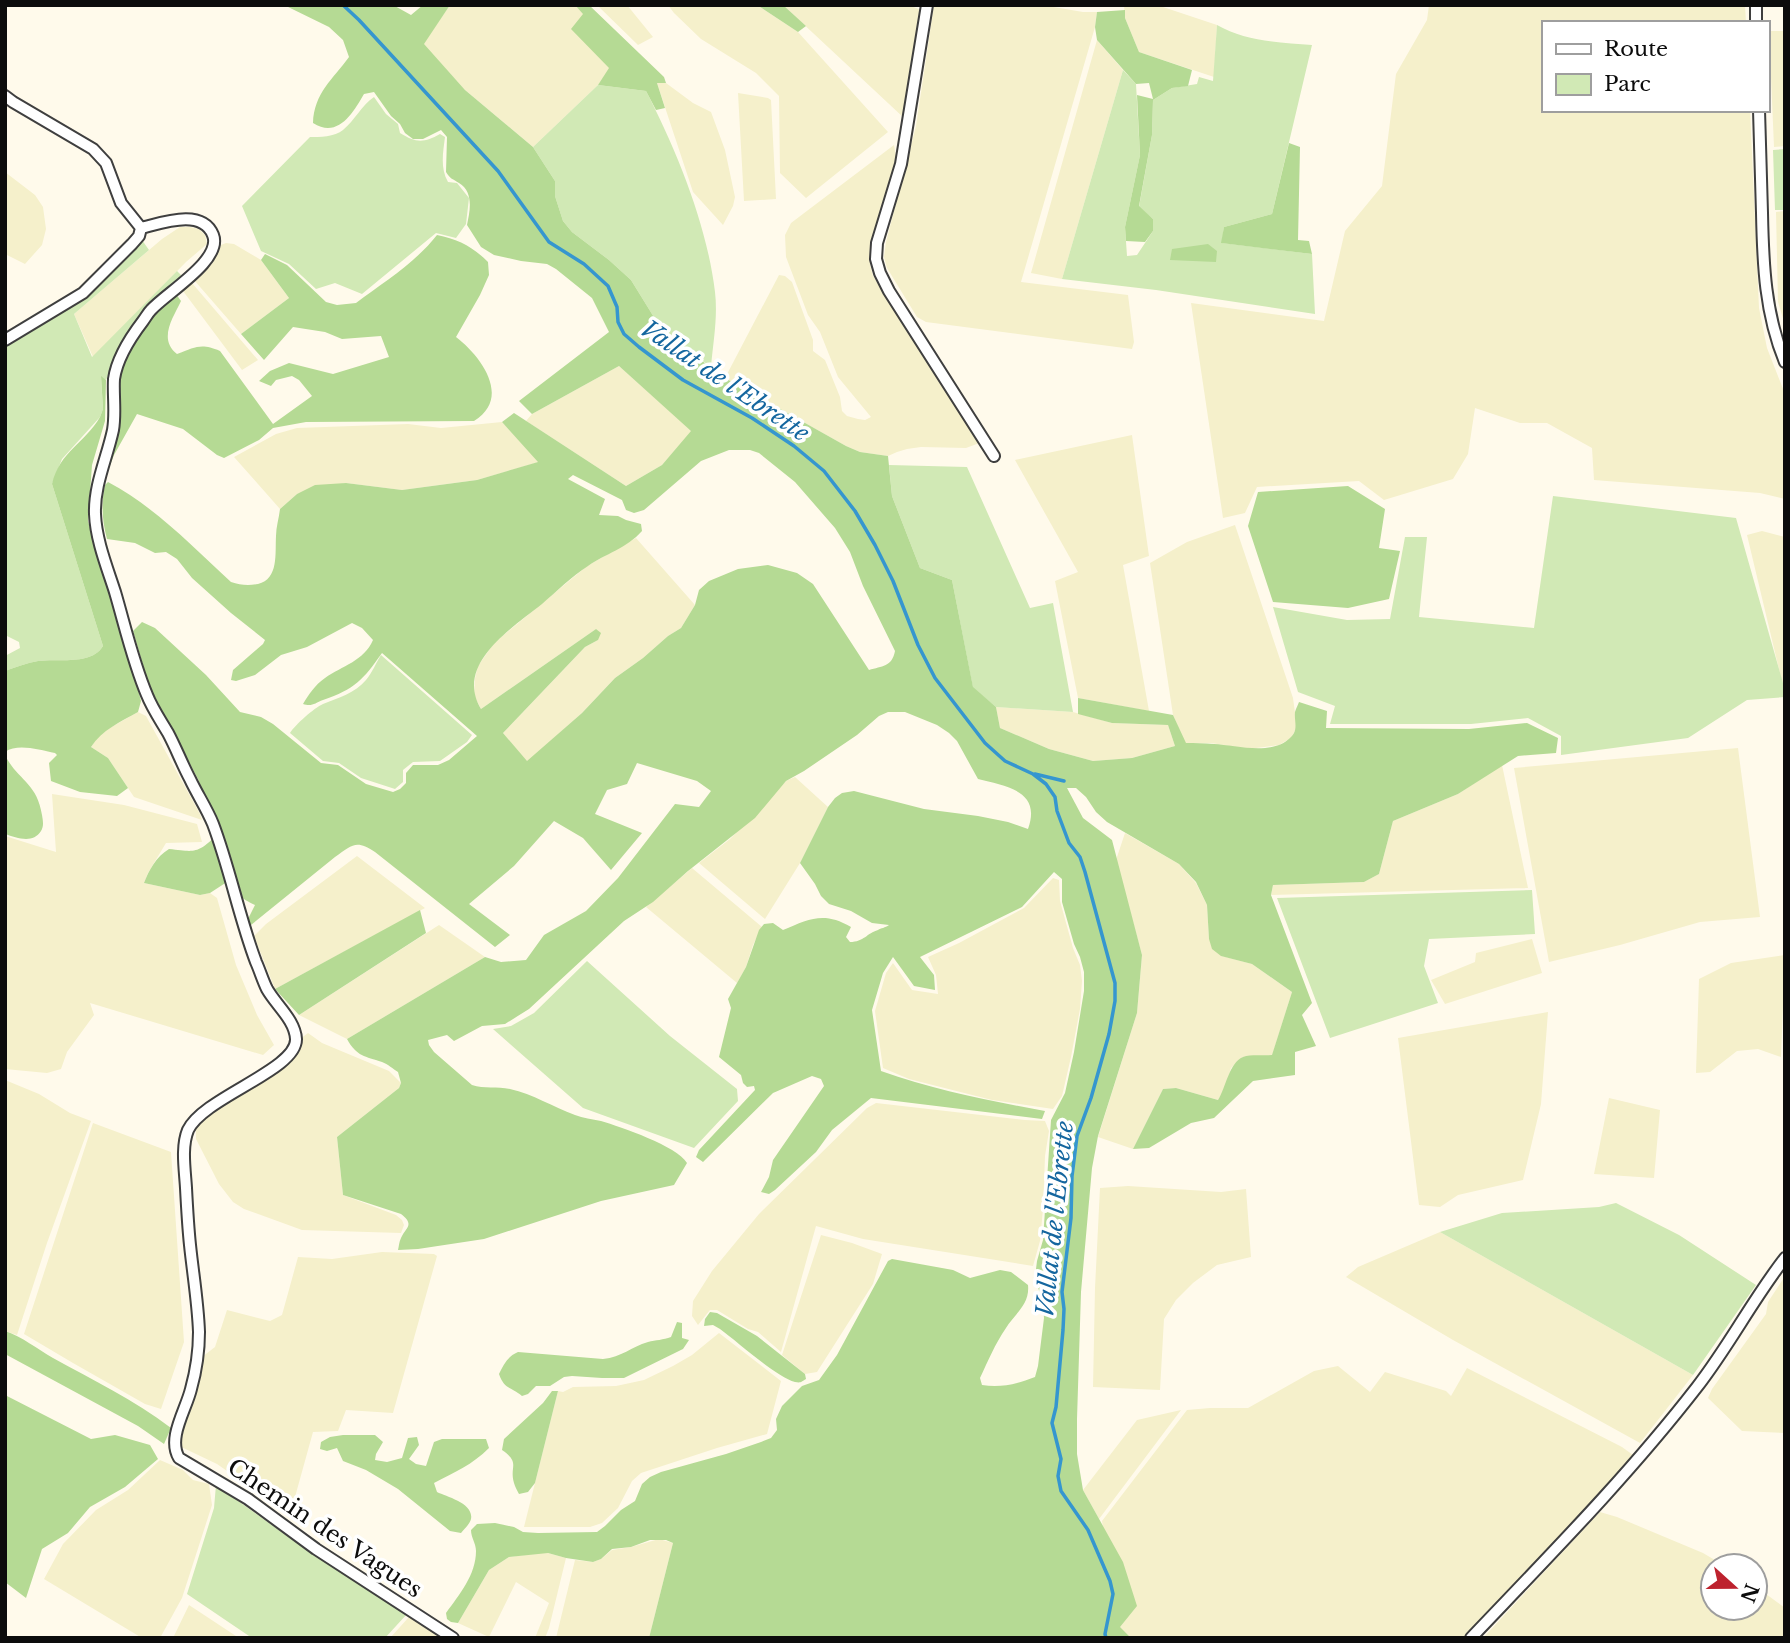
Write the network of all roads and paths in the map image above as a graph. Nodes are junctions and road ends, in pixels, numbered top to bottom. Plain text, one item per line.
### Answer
1 (927, 5) edge
2 (5, 96) edge
3 (1759, 112) edge
4 (141, 228) junction
5 (5, 340) edge
6 (1785, 362) edge
7 (994, 456) dead end
8 (1785, 1258) edge
9 (453, 1638) edge
10 (1472, 1638) edge

1 - 7 street
2 - 4 street
3 - 6 street
4 - 5 street
4 - 9 street, Chemin des Vagues
8 - 10 street

